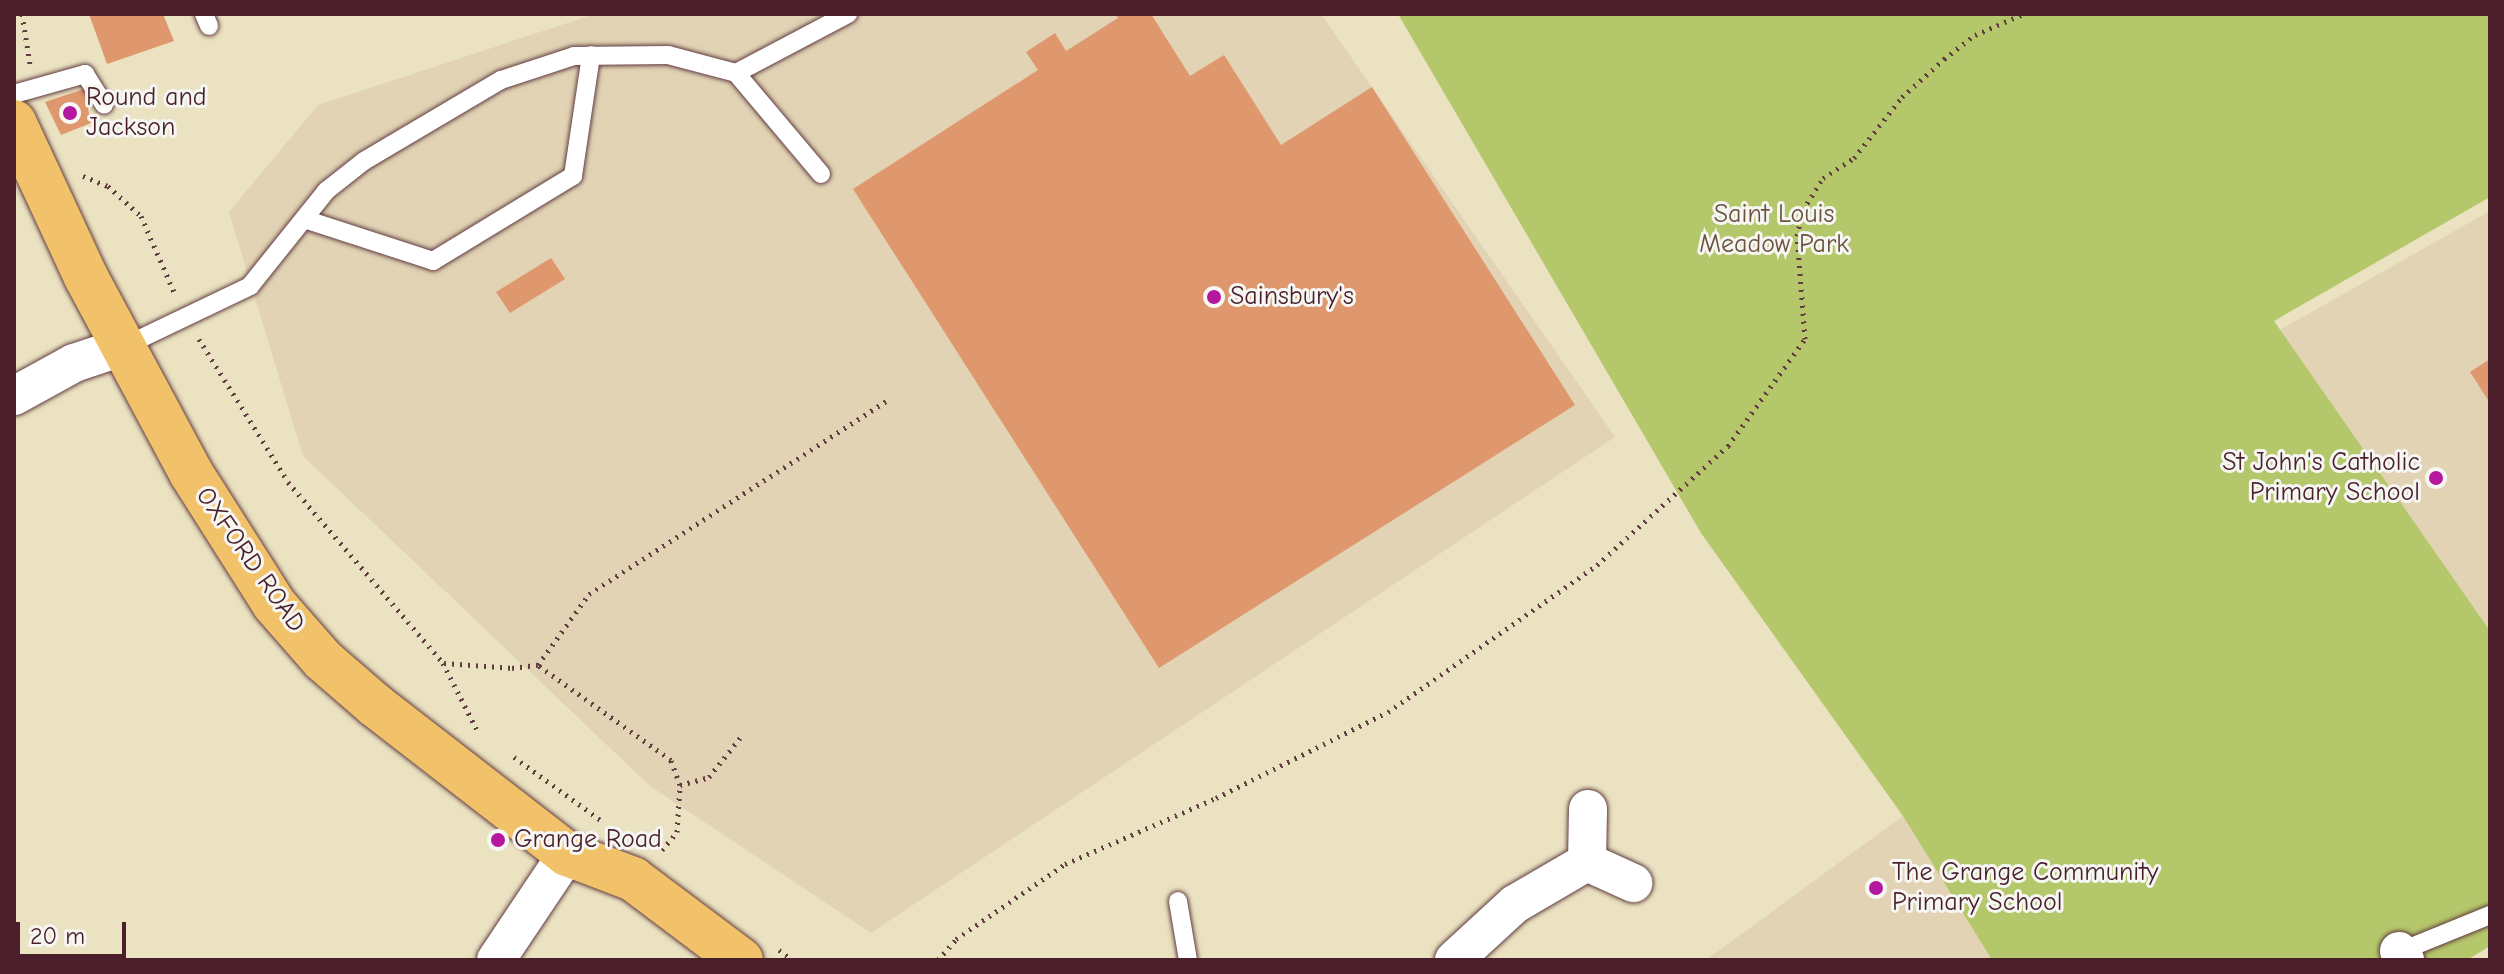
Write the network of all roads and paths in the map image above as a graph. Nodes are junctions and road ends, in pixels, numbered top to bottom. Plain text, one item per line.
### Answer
1 (22, 14) edge
2 (848, 14) edge
3 (2023, 14) edge
4 (591, 55) junction
5 (736, 73) junction
6 (14, 94) edge
7 (24, 104) edge
8 (104, 105) dead end
9 (76, 172) dead end
10 (821, 174) dead end
11 (304, 219) junction
12 (186, 319) junction
13 (125, 346) junction
14 (14, 396) edge
15 (888, 400) dead end
16 (443, 663) junction
17 (538, 665) junction
18 (740, 738) dead end
19 (488, 739) dead end
20 (501, 748) dead end
21 (680, 785) junction
22 (1588, 809) dead end
23 (616, 831) dead end
24 (567, 854) junction
25 (1587, 862) junction
26 (633, 879) junction
27 (1633, 883) dead end
28 (1178, 901) dead end
29 (2490, 915) edge
30 (754, 951) edge
31 (2397, 957) edge
32 (496, 960) edge
33 (793, 960) edge
34 (938, 960) edge
35 (1188, 960) edge
36 (1454, 960) edge

1 - 7 path
2 - 5 lane
3 - 34 path
4 - 5 lane
4 - 11 lane
4 - 11 lane
5 - 10 lane
6 - 7 lane
7 - 8 lane
7 - 13 main road, OXFORD ROAD
9 - 12 path
11 - 12 lane
12 - 13 lane
12 - 16 path
13 - 14 street
13 - 24 main road, OXFORD ROAD
15 - 17 path
16 - 17 path
16 - 19 path
17 - 21 path
18 - 21 path
20 - 23 path
21 - 26 path
22 - 25 street
24 - 26 main road, OXFORD ROAD
24 - 32 street
25 - 27 street
25 - 36 street
26 - 30 main road, OXFORD ROAD
28 - 35 lane
29 - 31 lane
30 - 33 path

